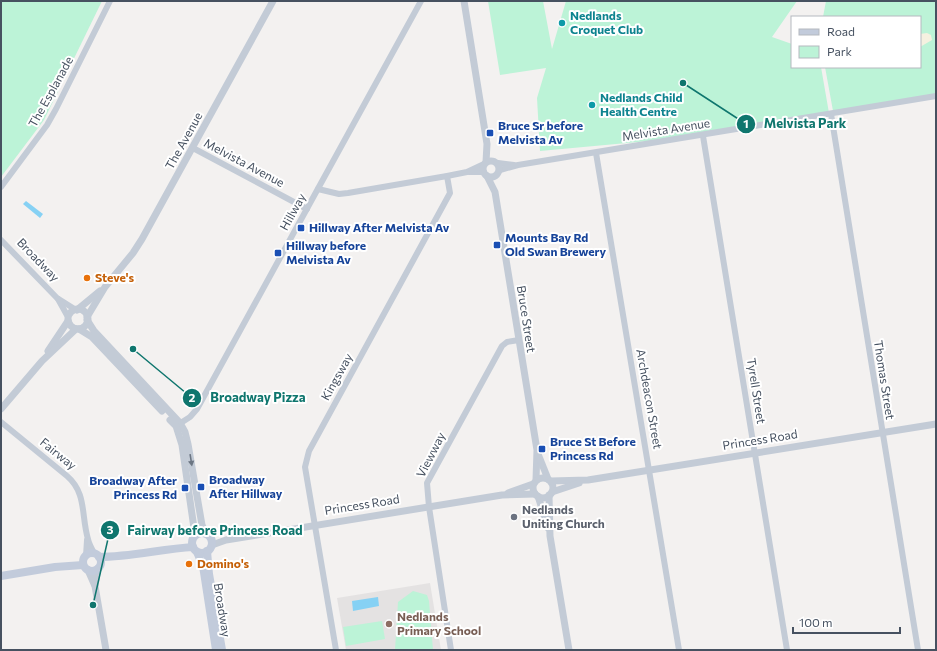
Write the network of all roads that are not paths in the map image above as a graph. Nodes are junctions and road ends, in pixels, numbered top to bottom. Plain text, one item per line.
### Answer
1 (110, 1) edge
2 (273, 1) edge
3 (421, 1) edge
4 (464, 1) edge
5 (936, 96) edge
6 (831, 114) junction
7 (703, 136) junction
8 (193, 148) junction
9 (596, 152) junction
10 (491, 168) junction
11 (447, 176) junction
12 (1, 187) edge
13 (318, 189) junction
14 (307, 208) junction
15 (1, 240) edge
16 (105, 287) junction
17 (57, 298) junction
18 (77, 310) junction
19 (68, 319) junction
20 (87, 319) junction
21 (78, 329) junction
22 (519, 340) junction
23 (42, 361) junction
24 (1, 409) edge
25 (1, 422) edge
26 (936, 424) edge
27 (178, 425) junction
28 (882, 433) junction
29 (537, 450) junction
30 (755, 453) junction
31 (650, 470) junction
32 (549, 480) junction
33 (588, 480) junction
34 (535, 482) junction
35 (551, 494) junction
36 (502, 495) junction
37 (537, 495) junction
38 (429, 507) junction
39 (315, 525) junction
40 (550, 536) junction
41 (194, 537) junction
42 (209, 542) junction
43 (169, 549) junction
44 (195, 550) junction
45 (91, 562) junction
46 (1, 576) edge
47 (106, 650) edge
48 (216, 650) edge
49 (222, 650) edge
50 (336, 650) edge
51 (452, 650) edge
52 (569, 650) edge
53 (679, 650) edge
54 (787, 650) edge
55 (918, 650) edge

1 - 12 street, The Esplanade
2 - 8 street, The Avenue
3 - 13 street, Hillway
4 - 10 street, Bruce Street
5 - 6 street, Melvista Avenue
6 - 7 street, Melvista Avenue
6 - 28 street, Thomas Street
7 - 9 street, Melvista Avenue
7 - 30 street, Tyrell Street
8 - 14 street, Melvista Avenue
8 - 16 street, The Avenue
9 - 10 street, Melvista Avenue
9 - 31 street, Archdeacon Street
10 - 11 street, Melvista Avenue
10 - 22 street, Bruce Street
11 - 13 street, Melvista Avenue
11 - 39 street, Kingsway
13 - 14 street, Hillway
14 - 27 street, Hillway
15 - 17 street, Broadway
16 - 18 street, The Avenue
16 - 20 street, The Avenue
17 - 18 street, Broadway
17 - 19 street, Broadway
18 - 19 street
18 - 20 street
19 - 21 street
19 - 23 street
20 - 21 street
20 - 27 street, Broadway
21 - 23 street
21 - 27 street, Broadway
22 - 29 street, Bruce Street
22 - 38 street, Viewway
23 - 24 street
25 - 45 street, Fairway
26 - 28 street, Princess Road
27 - 41 street, Broadway
27 -> 42 street, Broadway
28 - 30 street, Princess Road
28 - 55 street, Thomas Street
29 - 32 street, Bruce Street
29 - 34 street, Bruce Street
30 - 31 street, Princess Road
30 - 54 street, Tyrell Street
31 - 33 street, Princess Road
31 - 53 street, Archdeacon Street
32 - 33 street, Princess Road
32 - 34 street
32 - 35 street
33 - 35 street, Princess Road
34 - 36 street, Princess Road
34 - 37 street
35 - 37 street
35 - 40 street
36 - 37 street, Princess Road
36 - 38 street, Princess Road
37 - 40 street
38 - 39 street, Princess Road
38 - 51 street, Viewway
39 - 42 street, Princess Road
39 - 50 street, Kingsway
40 - 52 street
41 - 42 main road
41 - 43 main road
41 - 44 main road, Broadway
42 - 44 main road
42 - 49 main road, Broadway
43 - 44 main road
43 - 45 main road
44 - 48 main road, Broadway
45 - 46 main road
45 - 47 street, Fairway

